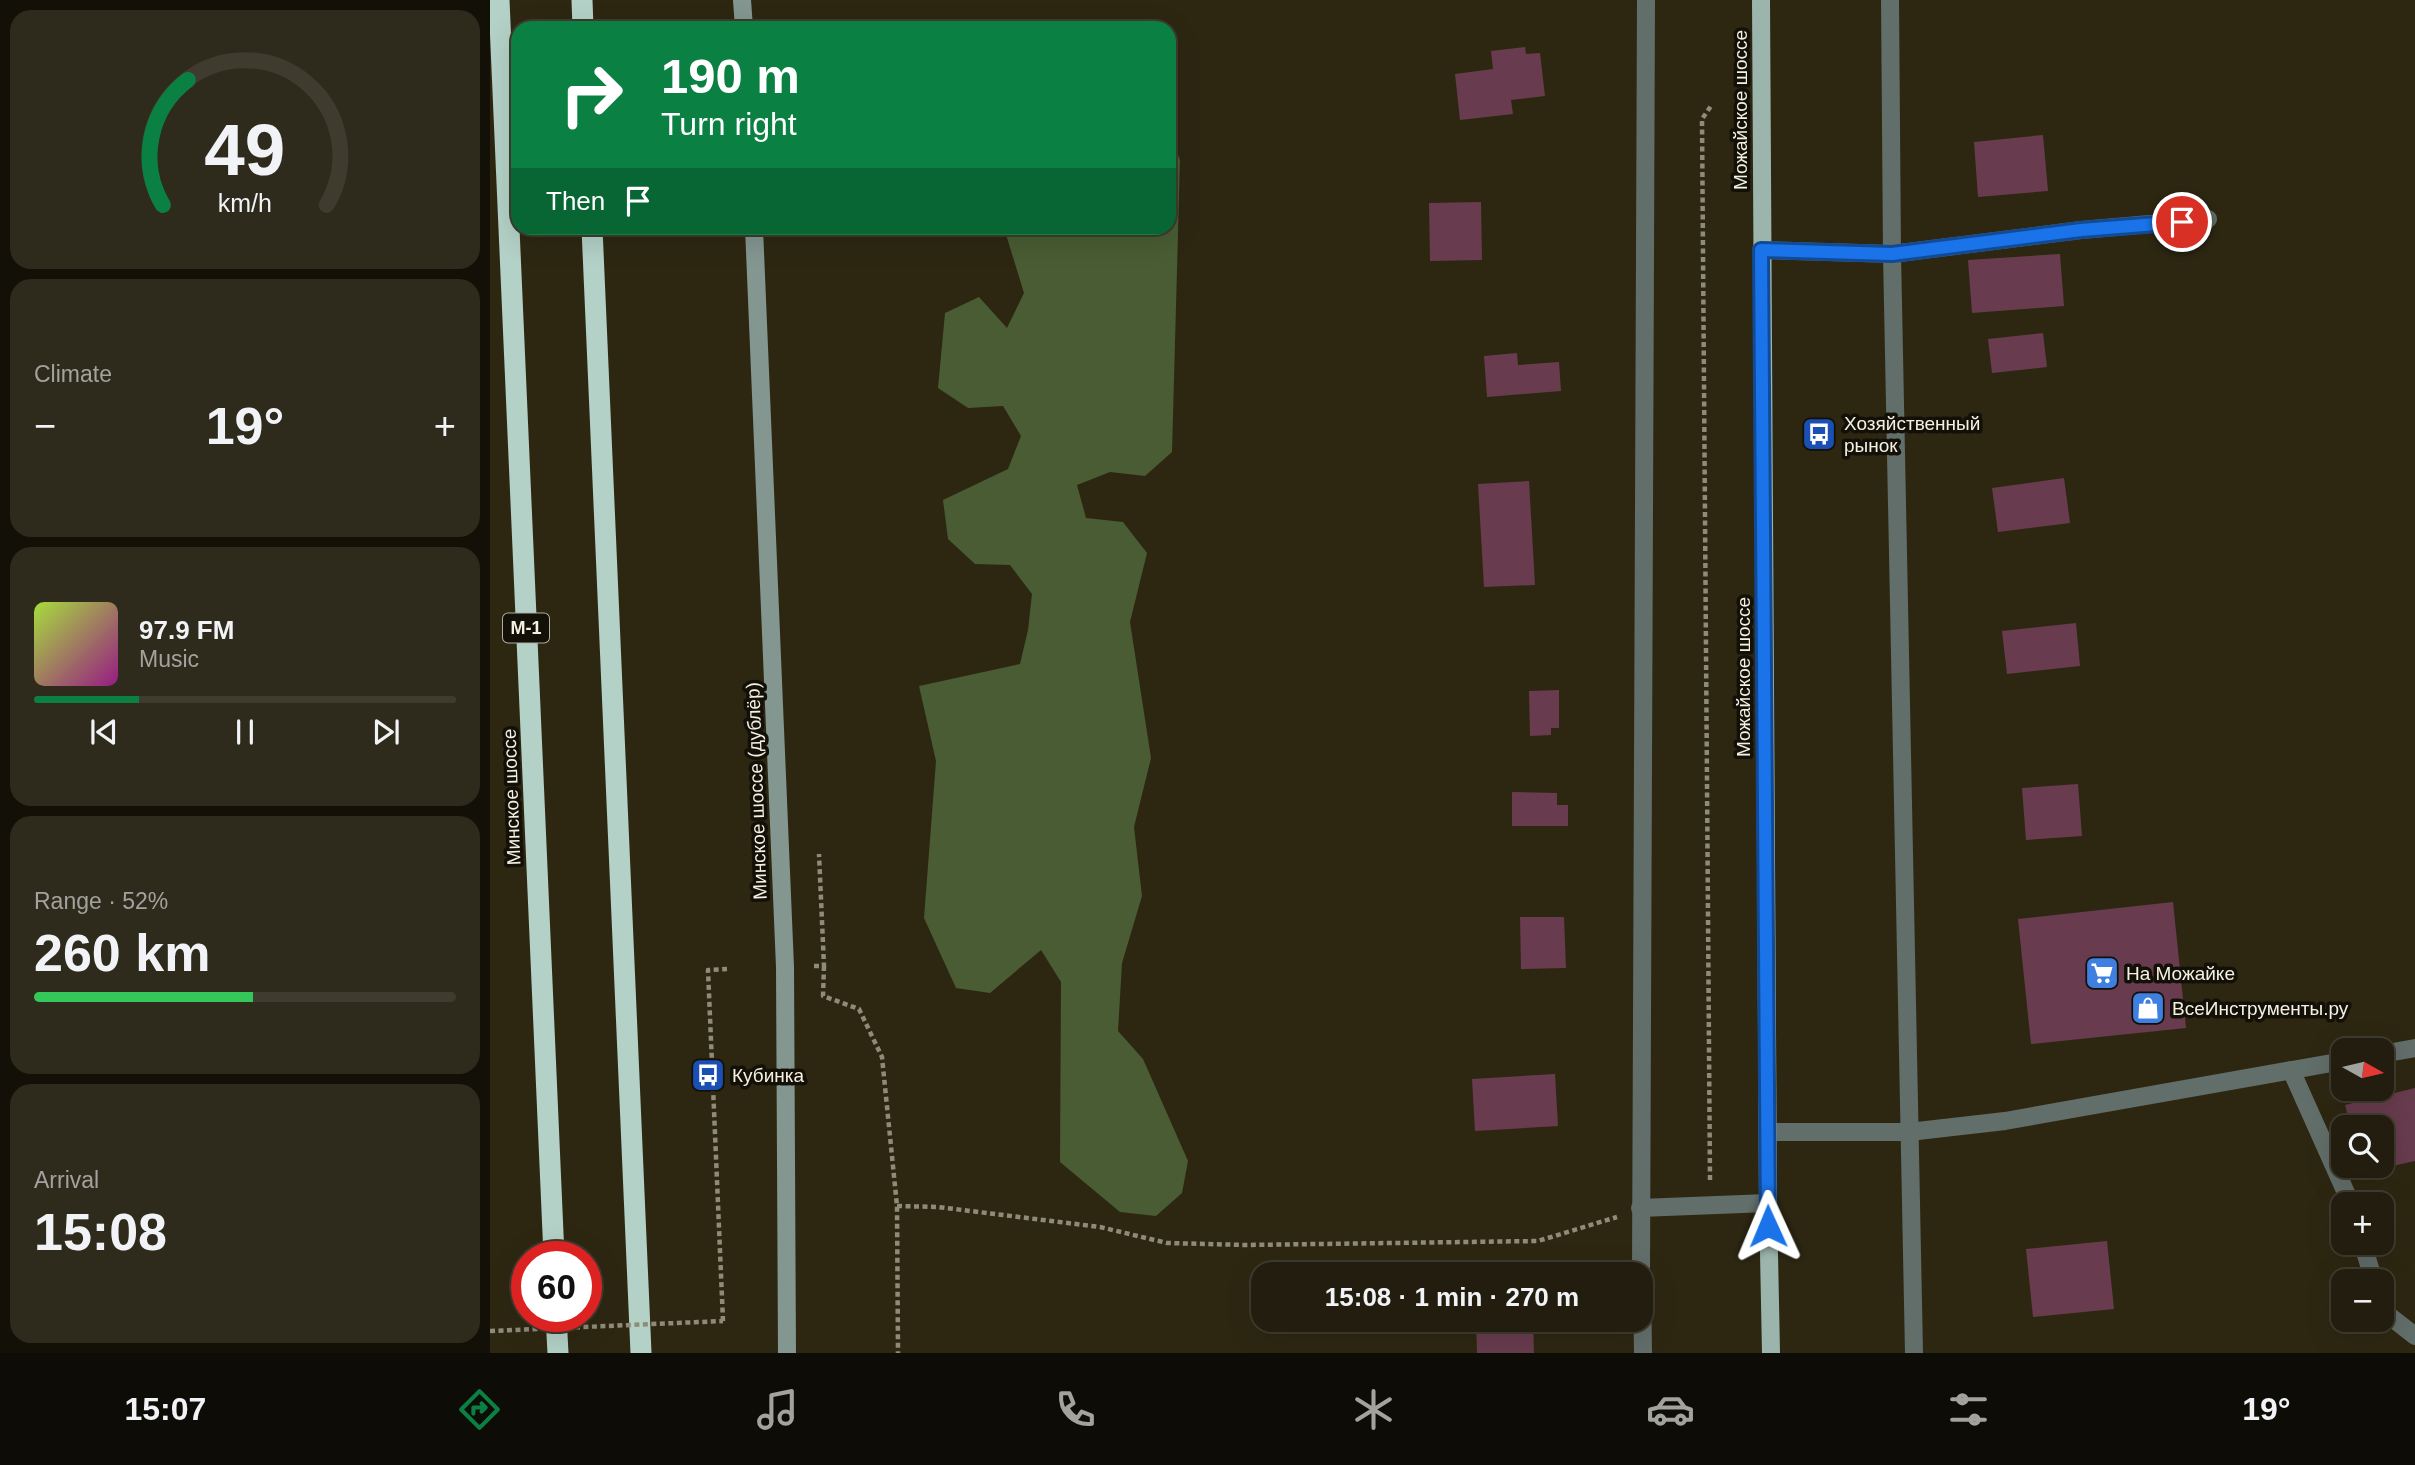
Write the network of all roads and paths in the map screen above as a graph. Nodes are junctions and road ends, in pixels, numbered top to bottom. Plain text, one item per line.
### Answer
1 (499, 0) edge
2 (582, 0) edge
3 (742, 0) edge
4 (1646, 0) edge
5 (1761, 0) edge
6 (1890, 0) edge
7 (583, 21) edge
8 (744, 21) edge
9 (1711, 106) dead end
10 (2208, 219) dead end
11 (592, 235) edge
12 (754, 235) edge
13 (1761, 250) junction
14 (1892, 254) junction
15 (819, 854) dead end
16 (814, 966) dead end
17 (824, 966) junction
18 (727, 969) dead end
19 (2415, 1048) edge
20 (2394, 1052) edge
21 (2331, 1063) edge
22 (2291, 1070) junction
23 (1768, 1132) junction
24 (1909, 1132) junction
25 (2346, 1192) edge
26 (1768, 1203) junction
27 (1710, 1205) junction
28 (897, 1206) junction
29 (1640, 1208) junction
30 (553, 1241) edge
31 (1641, 1262) edge
32 (2394, 1320) edge
33 (490, 1331) edge
34 (557, 1332) edge
35 (1643, 1332) edge
36 (2415, 1336) edge
37 (558, 1353) edge
38 (641, 1353) edge
39 (788, 1353) edge
40 (898, 1353) edge
41 (1643, 1353) edge
42 (1771, 1353) edge
43 (1914, 1353) edge

1 - 30 highway, Минское шоссе / М-1
2 - 7 highway
3 - 8 main road
4 - 29 street
5 - 13 main road, Можайское шоссе
6 - 14 street
9 - 27 path
10 - 14 street
11 - 38 highway
12 - 39 main road, Минское шоссе (дублёр)
13 - 14 street
13 - 23 main road, Можайское шоссе
14 - 24 street
15 - 17 path
16 - 17 path
17 - 28 path
18 - 33 path, bridge
19 - 20 street
21 - 22 street
22 - 24 street
22 - 25 street
23 - 24 street
23 - 26 main road, Можайское шоссе
24 - 43 street
26 - 27 street
26 - 42 main road, Можайское шоссе
27 - 29 street
28 - 29 path
28 - 40 path
29 - 31 street
32 - 36 street
34 - 37 highway
35 - 41 street

